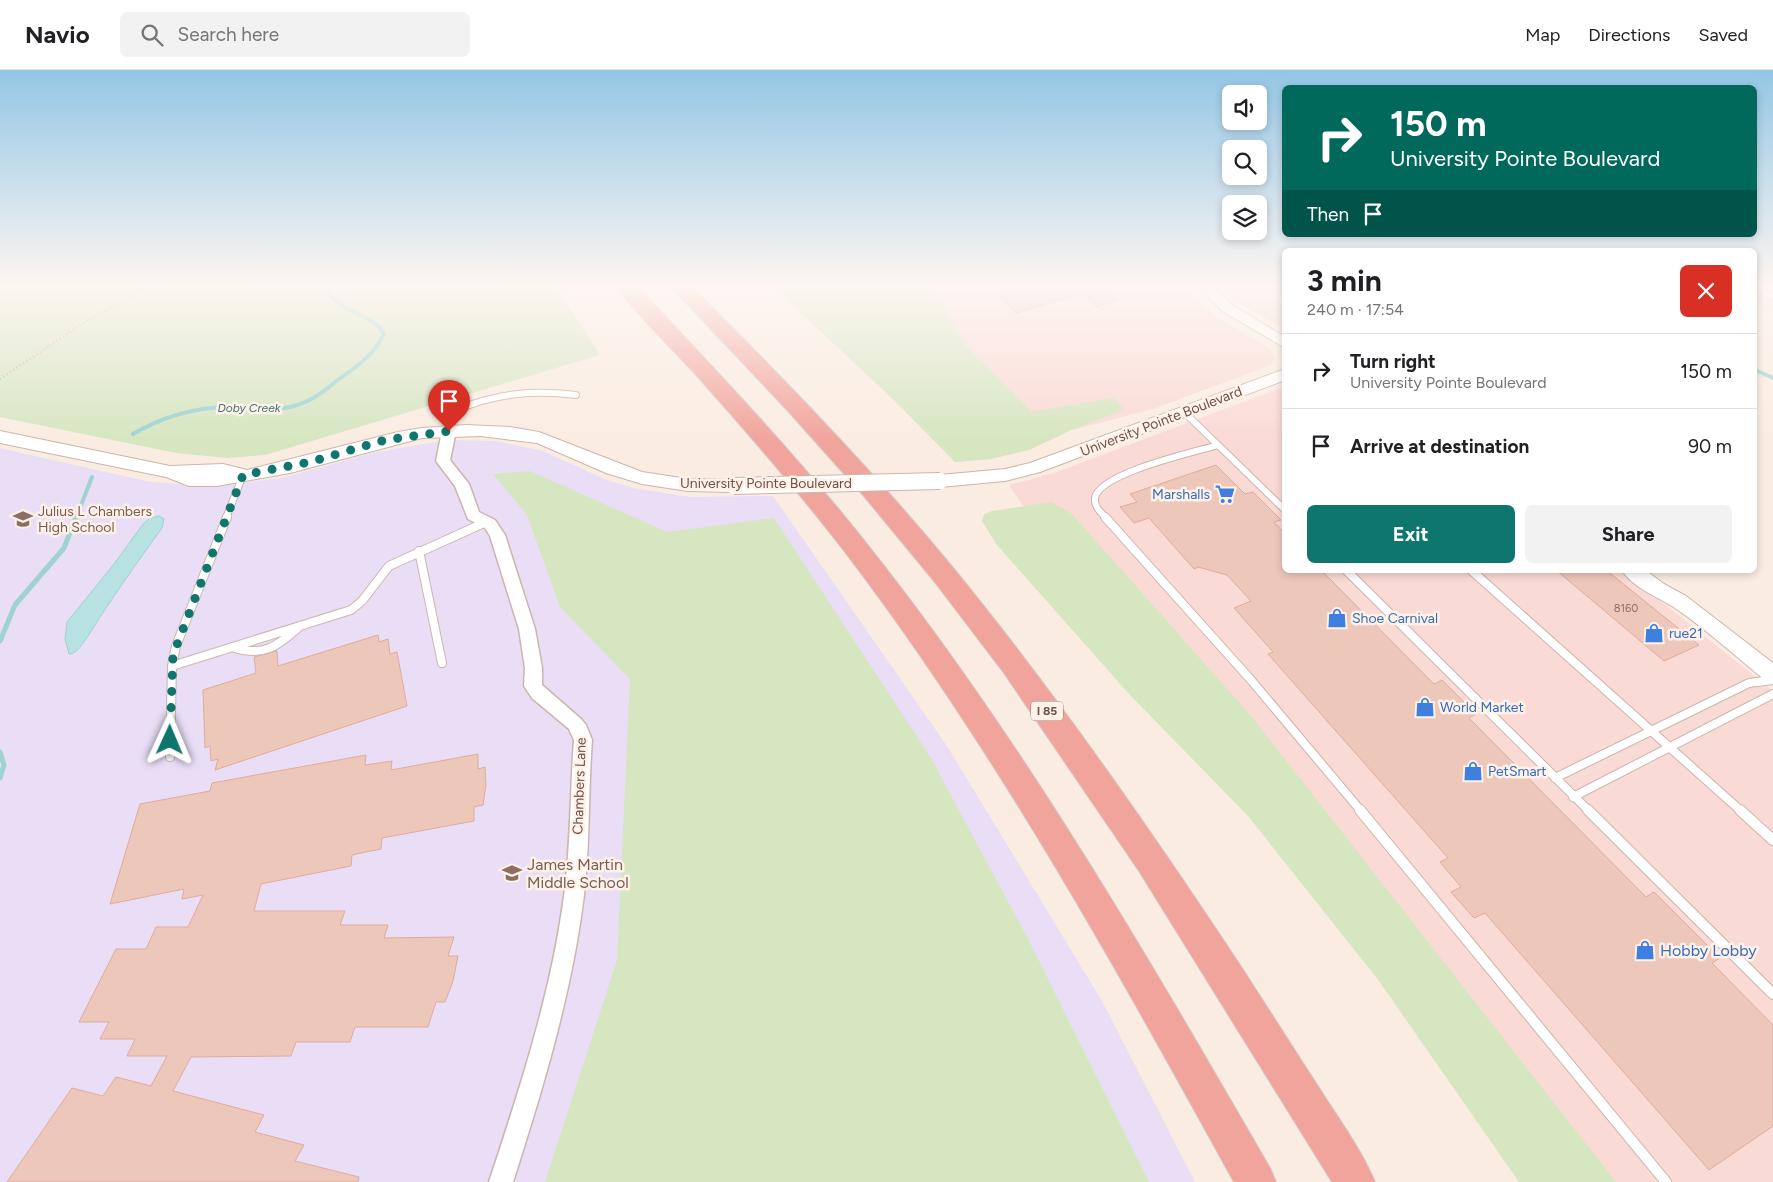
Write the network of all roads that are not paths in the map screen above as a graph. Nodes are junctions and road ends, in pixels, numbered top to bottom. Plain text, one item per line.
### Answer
1 (674, 338) edge
2 (731, 338) edge
3 (1282, 375) edge
4 (576, 395) dead end
5 (1184, 412) junction
6 (449, 431) junction
7 (0, 437) edge
8 (1218, 445) junction
9 (243, 475) junction
10 (1282, 507) edge
11 (486, 522) junction
12 (419, 551) junction
13 (1349, 573) edge
14 (1474, 573) edge
15 (1636, 573) edge
16 (1653, 573) edge
17 (1679, 601) junction
18 (300, 625) junction
19 (232, 647) junction
20 (442, 663) dead end
21 (172, 666) junction
22 (1773, 674) edge
23 (1773, 680) edge
24 (1773, 694) edge
25 (1651, 730) junction
26 (1670, 748) junction
27 (170, 757) dead end
28 (1555, 778) junction
29 (1573, 797) junction
30 (1773, 840) edge
31 (1773, 994) edge
32 (501, 1182) edge
33 (1256, 1182) edge
34 (1355, 1182) edge
35 (1666, 1182) edge

1 - 33 highway
2 - 34 highway, I 85
3 - 5 street, University Pointe Boulevard
4 - 6 lane
5 - 6 street, University Pointe Boulevard, bridge
5 - 8 lane
6 - 9 street, University Pointe Boulevard
6 - 11 street, Chambers Lane
7 - 9 street, University Pointe Boulevard
8 - 10 lane
8 - 35 lane
9 - 21 lane
11 - 12 lane
11 - 32 street, Chambers Lane
12 - 18 lane
12 - 20 lane
13 - 28 lane
14 - 25 lane
15 - 17 street
16 - 17 street
17 - 22 street
18 - 19 lane
18 - 19 lane
19 - 21 lane
21 - 27 lane
23 - 25 lane
24 - 26 lane
25 - 26 lane
25 - 28 lane
26 - 29 lane
26 - 30 lane
28 - 29 lane
29 - 31 lane

